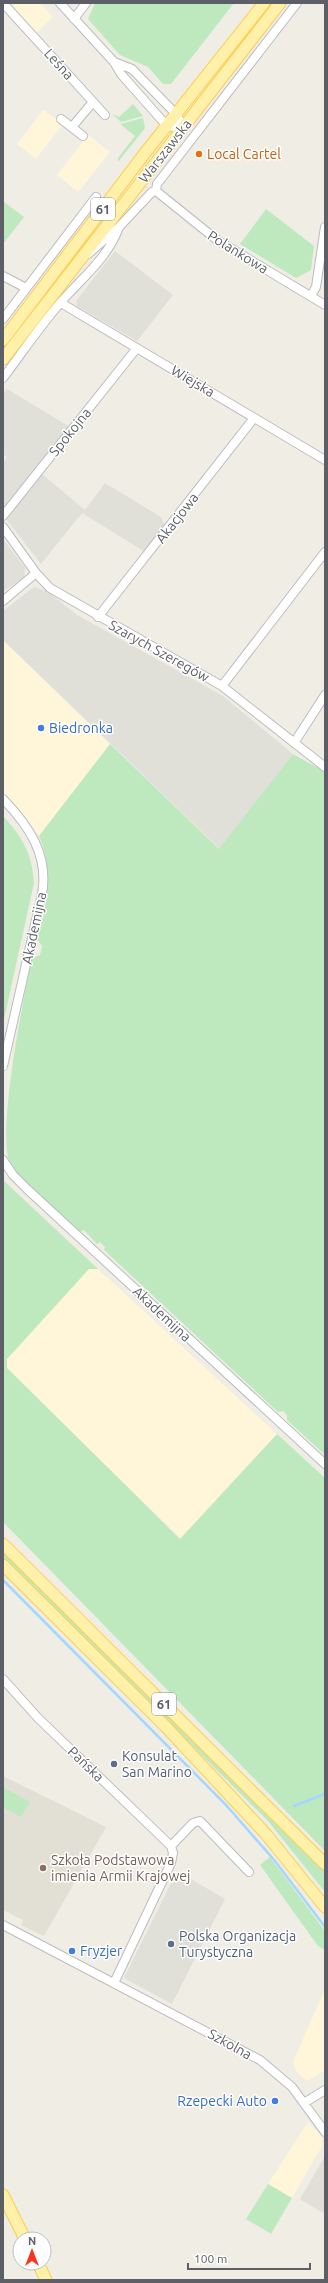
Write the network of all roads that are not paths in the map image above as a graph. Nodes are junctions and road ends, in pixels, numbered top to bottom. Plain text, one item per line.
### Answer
1 (3, 3) edge
2 (60, 3) edge
3 (86, 3) edge
4 (259, 3) edge
5 (264, 3) edge
6 (280, 3) edge
7 (297, 3) edge
8 (74, 19) junction
9 (244, 29) junction
10 (114, 62) junction
11 (93, 102) junction
12 (176, 114) junction
13 (105, 115) dead end
14 (61, 118) dead end
15 (167, 126) junction
16 (72, 127) junction
17 (184, 128) junction
18 (83, 136) dead end
19 (156, 191) junction
20 (96, 197) dead end
21 (119, 227) junction
22 (325, 227) edge
23 (82, 258) junction
24 (3, 276) edge
25 (26, 288) junction
26 (311, 296) junction
27 (60, 303) junction
28 (325, 305) edge
29 (3, 319) edge
30 (3, 340) edge
31 (137, 348) junction
32 (3, 359) edge
33 (3, 378) edge
34 (254, 418) junction
35 (325, 460) edge
36 (3, 516) edge
37 (3, 527) edge
38 (325, 552) edge
39 (36, 573) junction
40 (3, 600) edge
41 (98, 617) junction
42 (222, 686) junction
43 (325, 695) edge
44 (294, 743) junction
45 (325, 767) edge
46 (3, 799) edge
47 (3, 1066) edge
48 (3, 1160) edge
49 (325, 1464) edge
50 (3, 1544) edge
51 (3, 1565) edge
52 (3, 1679) edge
53 (171, 1846) junction
54 (325, 1864) edge
55 (249, 1872) dead end
56 (325, 1907) edge
57 (3, 1924) edge
58 (114, 1983) junction
59 (325, 2090) edge
60 (304, 2102) junction
61 (325, 2132) edge
62 (3, 2195) edge
63 (21, 2231) edge

1 - 11 street, Leśna
2 - 8 street
3 - 8 street
4 - 9 street
5 - 9 main road, Warszawska / 61
6 - 17 main road, Warszawska / 61
7 - 19 street
8 - 10 street
9 - 12 main road, Warszawska / 61
10 - 12 street
10 - 15 street
11 - 13 street, Leśna
11 - 16 street
12 - 15 main road, Warszawska / 61
12 - 17 street
14 - 16 street
15 - 17 street
15 - 30 main road, Warszawska / 61
16 - 18 street
17 - 23 main road, Warszawska / 61
19 - 21 street
19 - 26 street, Polankowa
20 - 25 street
21 - 23 street
21 - 27 street
22 - 26 street
23 - 32 main road, Warszawska / 61
24 - 25 street
25 - 29 street
26 - 28 street, Polankowa
27 - 31 street, Wiejska
27 - 33 street
31 - 34 street, Wiejska
31 - 36 street, Spokojna
34 - 35 street, Wiejska
34 - 41 street, Akacjowa
37 - 39 street, Szarych Szeregów
38 - 42 street
39 - 40 street
39 - 41 street, Szarych Szeregów
41 - 42 street, Szarych Szeregów
42 - 44 street, Szarych Szeregów
43 - 44 street
44 - 45 street, Szarych Szeregów
46 - 47 street, Akademijna
48 - 49 street, Akademijna
50 - 54 main road, 61
51 - 56 main road, 61
52 - 53 street, Pańska
53 - 55 street
53 - 58 street
57 - 58 street, Szkolna
58 - 60 street, Szkolna
59 - 60 street
60 - 61 street, Szkolna
62 - 63 main road

